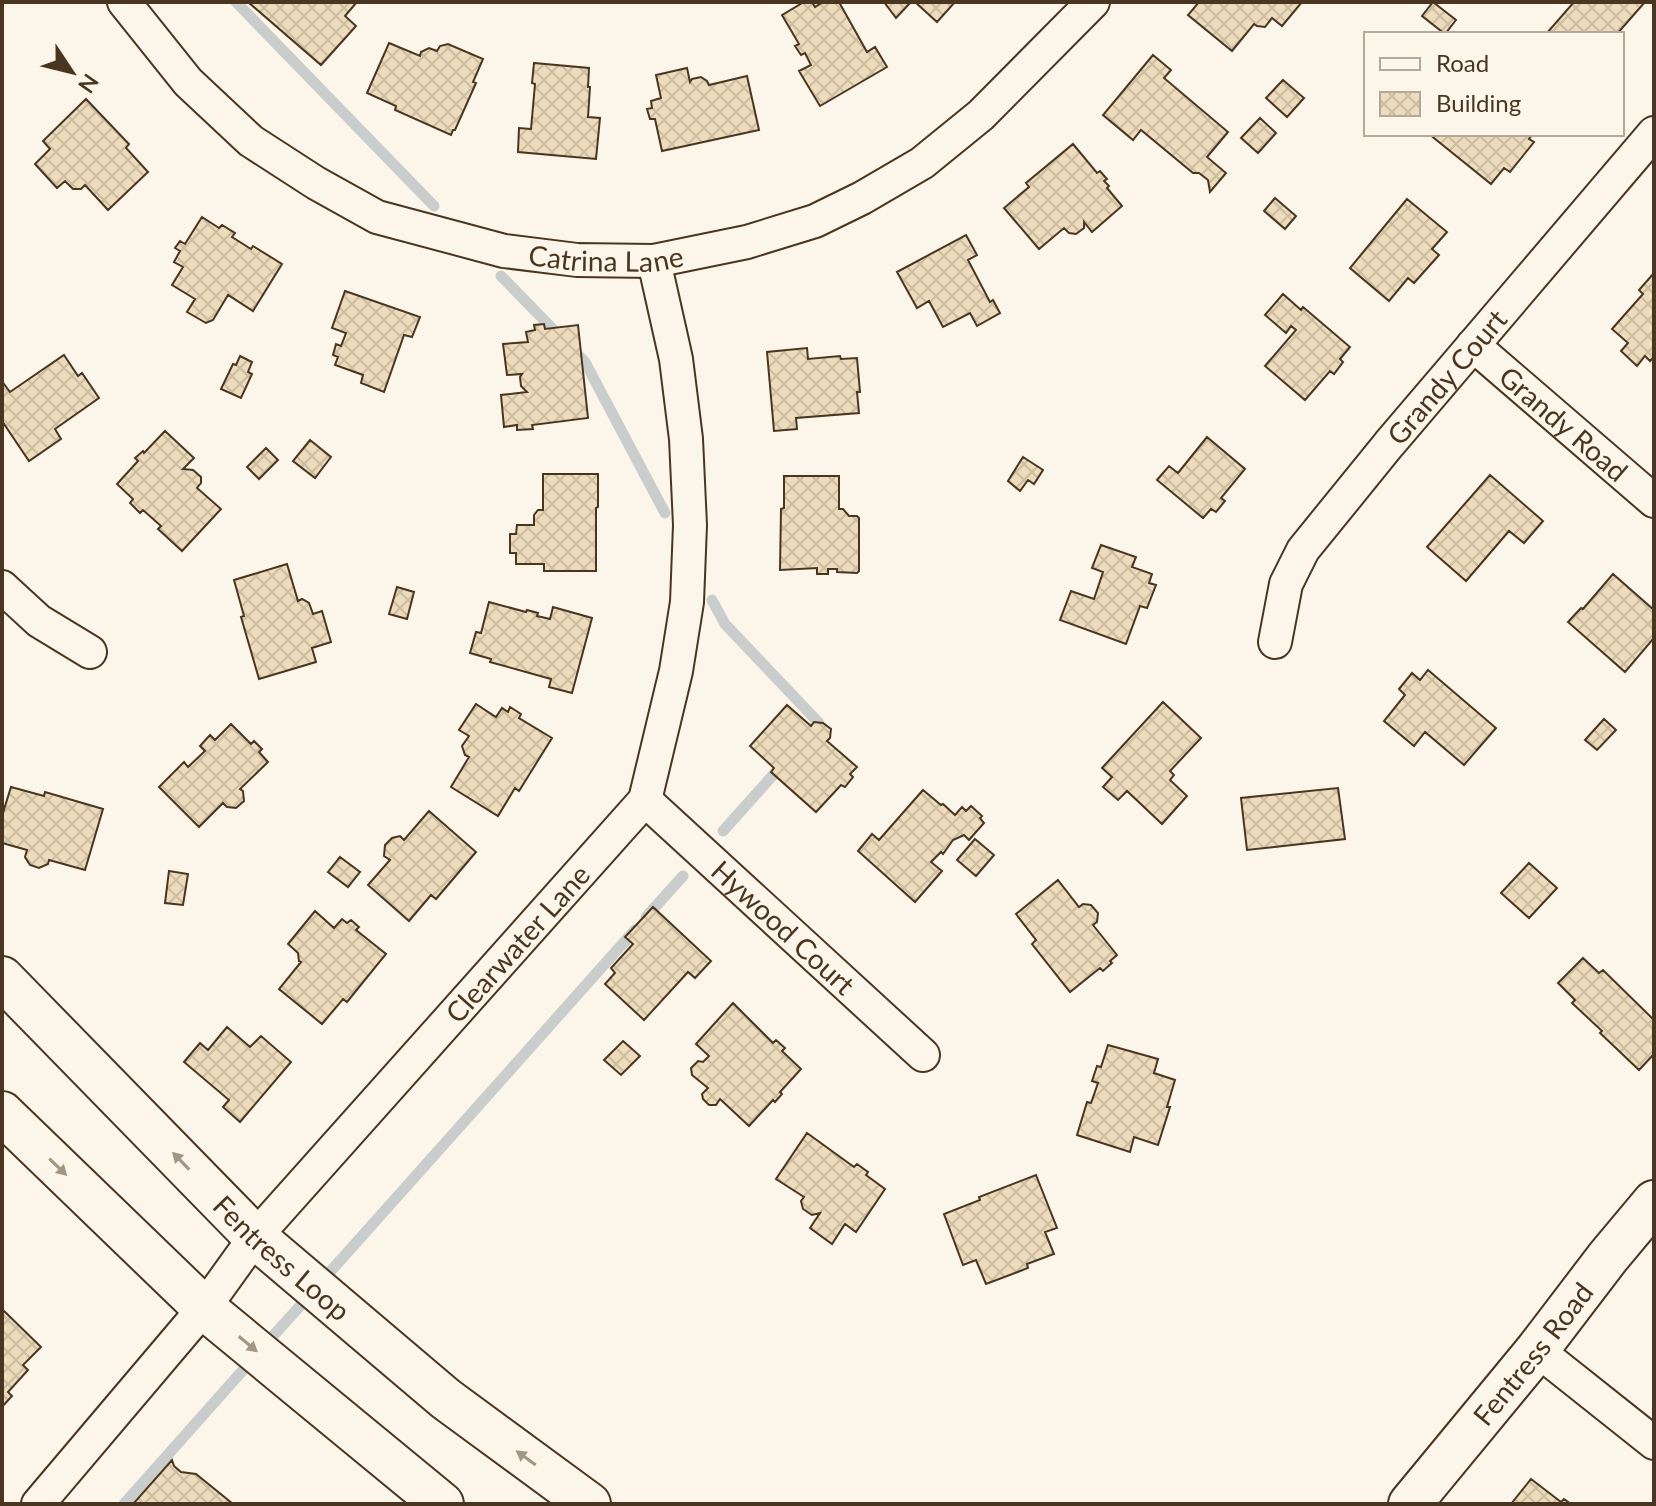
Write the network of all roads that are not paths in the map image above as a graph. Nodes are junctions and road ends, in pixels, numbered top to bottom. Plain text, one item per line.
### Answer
1 (124, 2) edge
2 (1093, 2) edge
3 (1654, 133) edge
4 (654, 261) junction
5 (1473, 345) junction
6 (1654, 501) edge
7 (2, 587) edge
8 (1275, 642) dead end
9 (90, 652) dead end
10 (645, 800) junction
11 (2, 978) edge
12 (923, 1055) dead end
13 (2, 1113) edge
14 (1654, 1202) edge
15 (255, 1237) junction
16 (204, 1308) junction
17 (1537, 1350) junction
18 (1654, 1443) edge
19 (38, 1504) edge
20 (442, 1504) edge
21 (589, 1504) edge
22 (1410, 1504) edge

1 - 4 street, Catrina Lane
2 - 4 street, Catrina Lane
3 - 5 street, Grandy Court
4 - 10 street, Clearwater Lane
5 - 6 street, Grandy Road
5 - 8 street, Grandy Court
7 - 9 street
10 - 12 street, Hywood Court
10 - 15 street, Clearwater Lane
15 -> 11 street, Fentress Loop
13 -> 16 street
14 - 17 street, Fentress Road
15 - 16 street, Clearwater Lane
21 -> 15 street, Fentress Loop
16 - 19 street, Clearwater Lane
16 -> 20 street
17 - 18 street
17 - 22 street, Fentress Road

